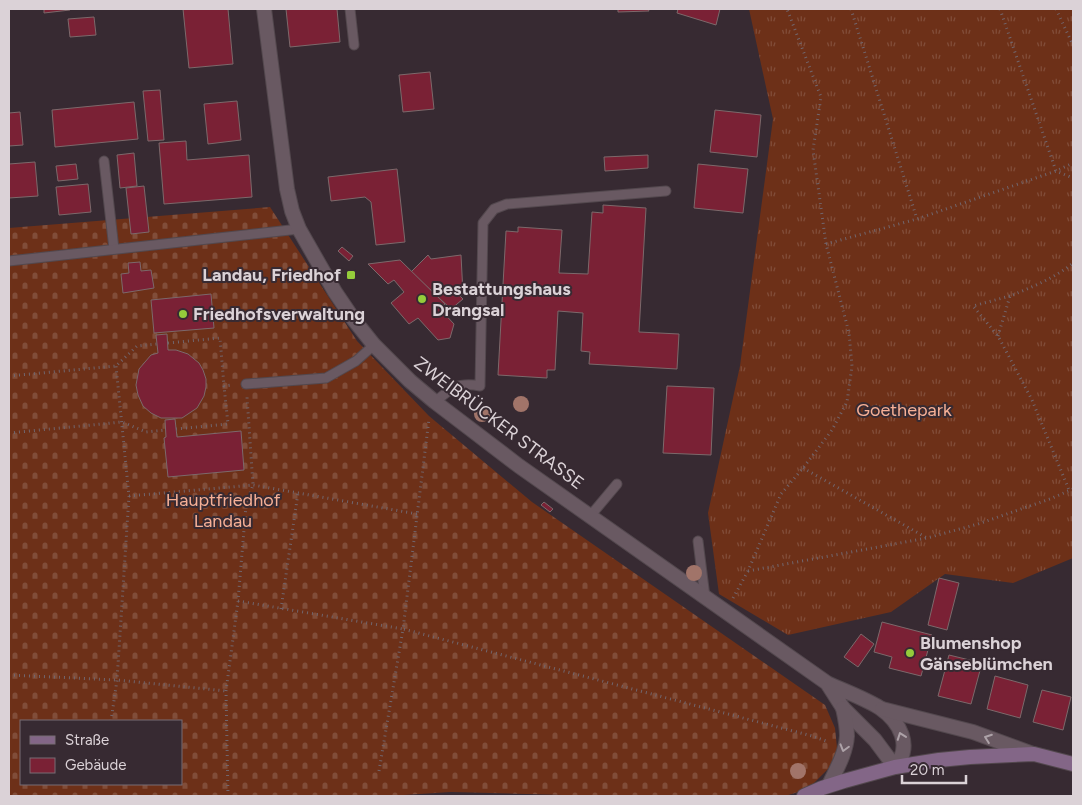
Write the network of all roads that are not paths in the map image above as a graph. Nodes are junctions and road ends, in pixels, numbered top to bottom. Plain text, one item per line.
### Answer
1 (264, 9) edge
2 (350, 9) edge
3 (354, 46) dead end
4 (104, 161) dead end
5 (666, 191) dead end
6 (299, 229) junction
7 (114, 249) junction
8 (9, 261) edge
9 (374, 345) junction
10 (246, 384) road end
11 (435, 402) junction
12 (617, 484) dead end
13 (590, 515) junction
14 (698, 541) dead end
15 (705, 597) junction
16 (827, 683) junction
17 (843, 708) junction
18 (880, 709) junction
19 (1034, 754) junction
20 (1073, 764) edge
21 (895, 768) junction
22 (829, 786) junction
23 (804, 796) edge

1 - 6 street, ZWEIBRÜCKER STRASSE
2 - 3 lane
4 - 7 lane
5 - 11 lane
6 - 7 lane
6 - 9 street, ZWEIBRÜCKER STRASSE
7 - 8 lane
9 - 10 lane
9 - 11 street, ZWEIBRÜCKER STRASSE
11 - 13 street, ZWEIBRÜCKER STRASSE
12 - 13 lane
13 - 15 street, ZWEIBRÜCKER STRASSE
14 - 15 lane
15 - 16 street, ZWEIBRÜCKER STRASSE
16 - 17 street
16 - 18 street
17 - 21 street
17 - 22 street
19 -> 18 street
21 -> 18 street
19 - 20 main road
19 - 21 main road
21 - 22 main road
22 - 23 main road

